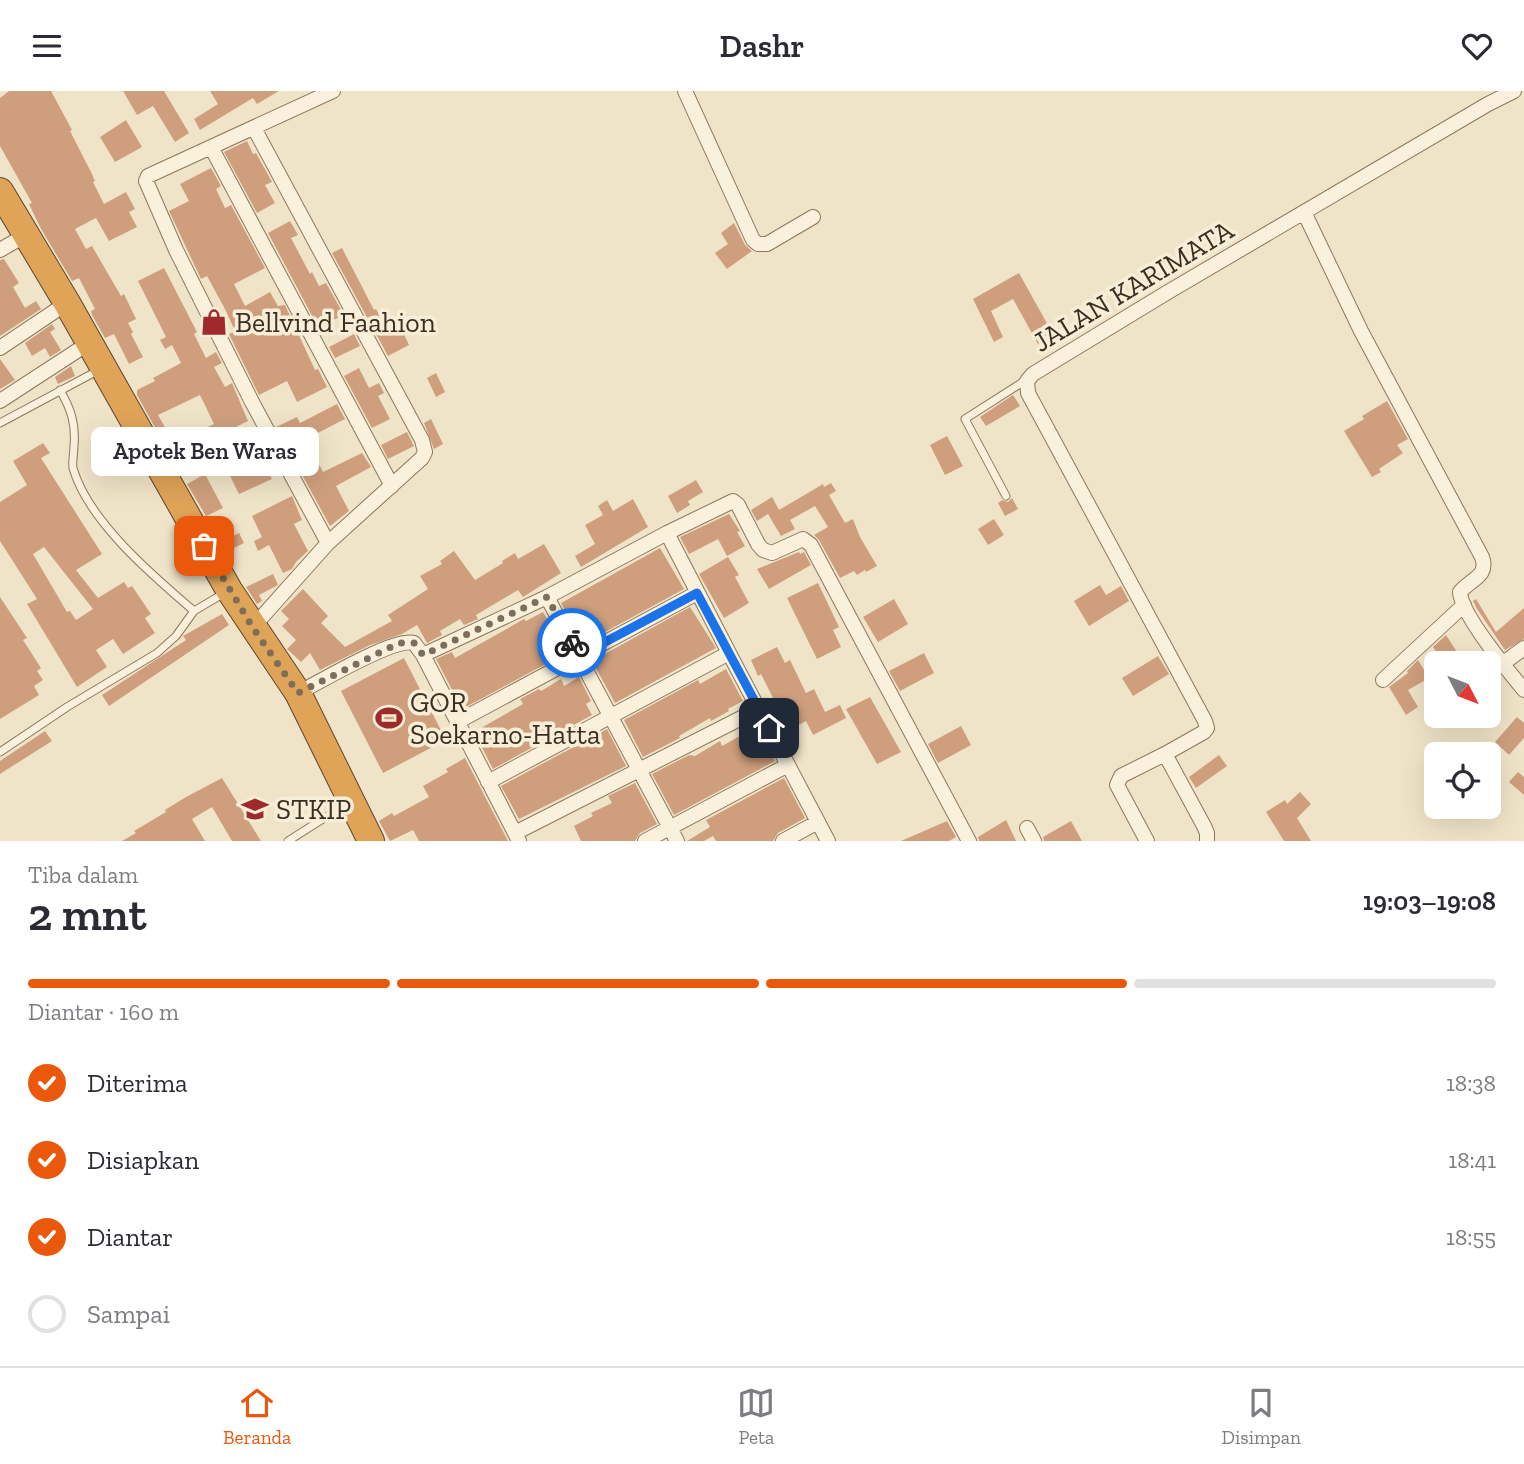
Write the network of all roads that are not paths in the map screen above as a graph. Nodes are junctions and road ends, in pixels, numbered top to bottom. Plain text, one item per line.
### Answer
1 (333, 91) edge
2 (685, 91) edge
3 (1509, 93) edge
4 (254, 128) junction
5 (211, 147) junction
6 (0, 191) edge
7 (1304, 212) junction
8 (813, 217) dead end
9 (26, 235) junction
10 (0, 250) edge
11 (67, 303) junction
12 (89, 343) junction
13 (0, 348) edge
14 (102, 368) junction
15 (1029, 377) junction
16 (60, 390) junction
17 (0, 401) edge
18 (0, 423) edge
19 (392, 486) junction
20 (1006, 496) dead end
21 (667, 533) junction
22 (328, 543) junction
23 (229, 590) junction
24 (697, 593) junction
25 (547, 597) junction
26 (1464, 605) junction
27 (194, 611) junction
28 (253, 628) junction
29 (1524, 648) edge
30 (1494, 651) edge
31 (729, 653) junction
32 (423, 655) junction
33 (579, 656) junction
34 (1502, 664) joint
35 (1383, 680) dead end
36 (1524, 690) edge
37 (298, 693) junction
38 (759, 709) junction
39 (611, 715) junction
40 (457, 722) junction
41 (0, 752) edge
42 (1165, 754) junction
43 (788, 765) junction
44 (639, 771) junction
45 (488, 782) junction
46 (351, 800) junction
47 (818, 822) junction
48 (1027, 828) dead end
49 (673, 834) edge
50 (517, 837) edge
51 (288, 841) edge
52 (372, 841) edge
53 (645, 841) edge
54 (783, 841) edge
55 (828, 841) edge
56 (969, 841) edge
57 (1034, 841) edge
58 (1147, 841) edge
59 (1207, 841) edge

1 - 4 street
2 - 8 street
3 - 7 street, JALAN KARIMATA
4 - 5 street
4 - 19 street
5 - 19 street
5 - 22 street
6 - 9 highway
7 - 15 street, JALAN KARIMATA
7 - 26 street
9 - 10 street
9 - 11 highway
11 - 12 highway
11 - 13 street
12 - 14 highway
12 - 17 street
14 - 16 lane
14 - 23 highway
15 - 20 lane
15 - 42 street, JALAN KARIMATA
16 - 18 lane
16 - 27 lane
19 - 22 street
21 - 24 street
21 - 25 street
21 - 56 street
22 - 28 street
23 - 27 lane
23 - 28 highway
24 - 31 street
24 - 33 street
25 - 32 street
25 - 33 street
26 - 30 street
26 - 35 street
27 - 41 lane
28 - 37 highway
29 - 34 street
31 - 38 street
31 - 39 street
32 - 37 street
32 - 40 street
33 - 39 street
33 - 40 street
34 - 36 street
37 - 46 highway
38 - 43 street
38 - 44 street
39 - 44 street
39 - 45 street
40 - 45 street
42 - 58 street
42 - 59 street
43 - 47 street
43 - 49 street
44 - 49 street
44 - 50 street
45 - 50 street
46 - 51 lane
46 - 52 highway
47 - 54 street
47 - 55 street
48 - 57 street
49 - 53 street

